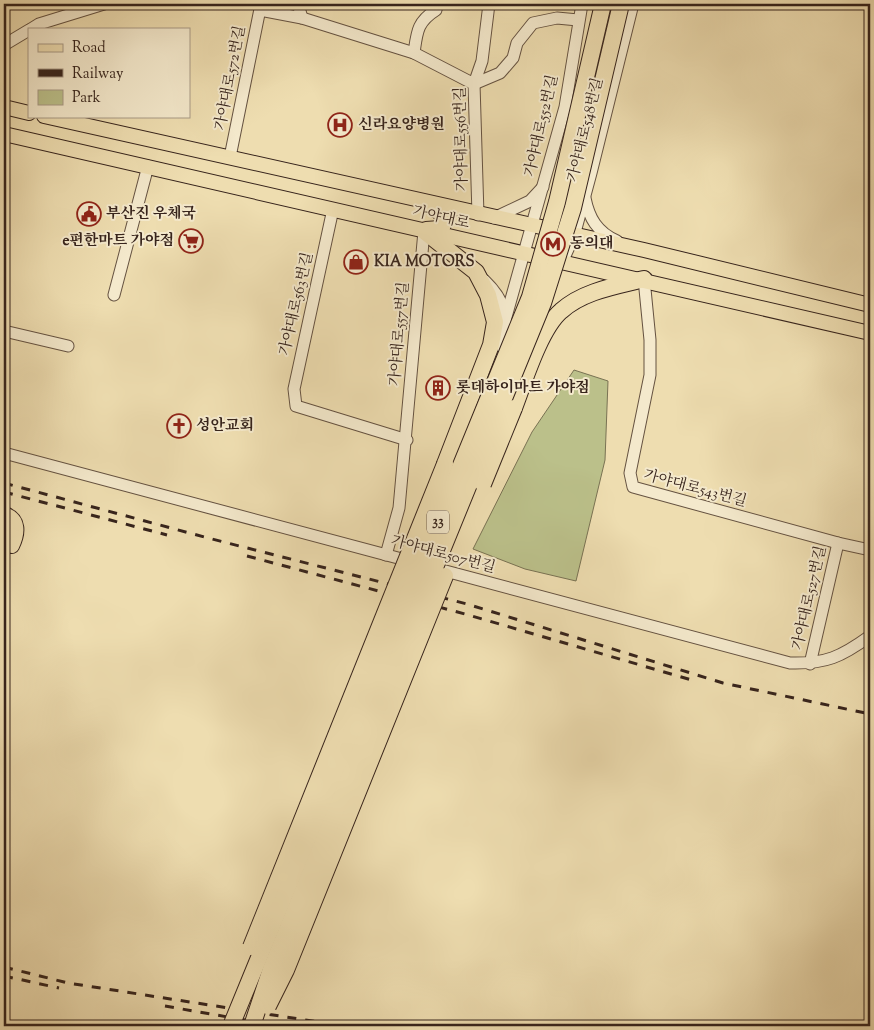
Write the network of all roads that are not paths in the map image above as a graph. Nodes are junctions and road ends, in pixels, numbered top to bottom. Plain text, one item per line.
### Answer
1 (104, 4) edge
2 (298, 4) edge
3 (437, 4) edge
4 (489, 4) edge
5 (582, 4) edge
6 (603, 4) edge
7 (620, 4) edge
8 (633, 4) edge
9 (260, 7) edge
10 (302, 18) junction
11 (578, 20) junction
12 (32, 28) edge
13 (28, 30) edge
14 (4, 45) edge
15 (414, 53) junction
16 (474, 84) junction
17 (4, 107) edge
18 (28, 113) edge
19 (53, 118) edge
20 (4, 134) edge
21 (230, 158) junction
22 (148, 166) junction
23 (544, 186) junction
24 (585, 196) junction
25 (422, 202) junction
26 (333, 209) junction
27 (478, 215) junction
28 (494, 218) junction
29 (533, 226) junction
30 (421, 230) junction
31 (574, 236) junction
32 (630, 247) junction
33 (525, 253) junction
34 (562, 262) junction
35 (476, 272) junction
36 (644, 279) junction
37 (114, 295) dead end
38 (870, 305) edge
39 (567, 307) junction
40 (506, 317) junction
41 (4, 331) edge
42 (870, 333) edge
43 (68, 346) dead end
44 (514, 360) junction
45 (407, 440) junction
46 (4, 453) edge
47 (4, 514) edge
48 (838, 542) junction
49 (8, 548) edge
50 (870, 550) edge
51 (386, 555) junction
52 (870, 636) edge
53 (810, 664) junction
54 (227, 1026) edge
55 (231, 1026) edge
56 (252, 1026) edge
57 (258, 1026) edge

1 - 12 street
2 - 10 street
3 - 15 street
4 - 16 street, 가야대로556번길
5 - 11 street, 가야대로552번길
6 - 55 highway, 33, bridge
7 - 56 highway, 33, bridge
8 - 24 street, 가야대로548번길
9 - 10 street
9 - 21 street, 가야대로572번길
10 - 15 street
11 - 16 street
11 - 23 street, 가야대로552번길
13 - 14 street
15 - 16 street
16 - 27 street, 가야대로556번길
17 - 18 main road
19 - 21 main road, 가야대로
20 - 22 main road, 가야대로
21 - 25 main road, 가야대로
22 - 26 main road, 가야대로
22 - 37 street
23 - 28 street
23 - 29 street, 가야대로552번길
24 - 31 street, 가야대로548번길
24 - 32 street
25 - 27 main road, 가야대로
25 - 30 main road
26 - 30 main road, 가야대로
26 - 45 street, 가야대로563번길
27 - 28 main road, 가야대로
28 - 29 main road, 가야대로
29 - 31 main road, 가야대로
29 - 33 street, 가야대로552번길
30 - 33 main road, 가야대로
30 - 35 highway
30 - 45 street, 가야대로557번길
31 - 32 main road, 가야대로
31 - 34 street, 가야대로548번길
32 - 38 main road, 가야대로
33 - 34 main road, 가야대로
33 - 40 street, 가야대로552번길
34 - 36 main road, 가야대로
34 - 44 street, 가야대로548번길
35 - 40 street
35 - 54 highway, bridge
36 - 39 highway
36 - 42 main road, 가야대로
36 - 48 street, 가야대로543번길
39 - 44 street
39 - 57 highway, bridge
40 - 44 street, 가야대로552번길
41 - 43 street
45 - 51 street, 가야대로557번길
46 - 51 street, 가야대로507번길
47 - 49 main road
48 - 50 street, 가야대로527번길
48 - 53 street, 가야대로527번길
51 - 53 street, 가야대로507번길
52 - 53 street, 가야대로507번길

